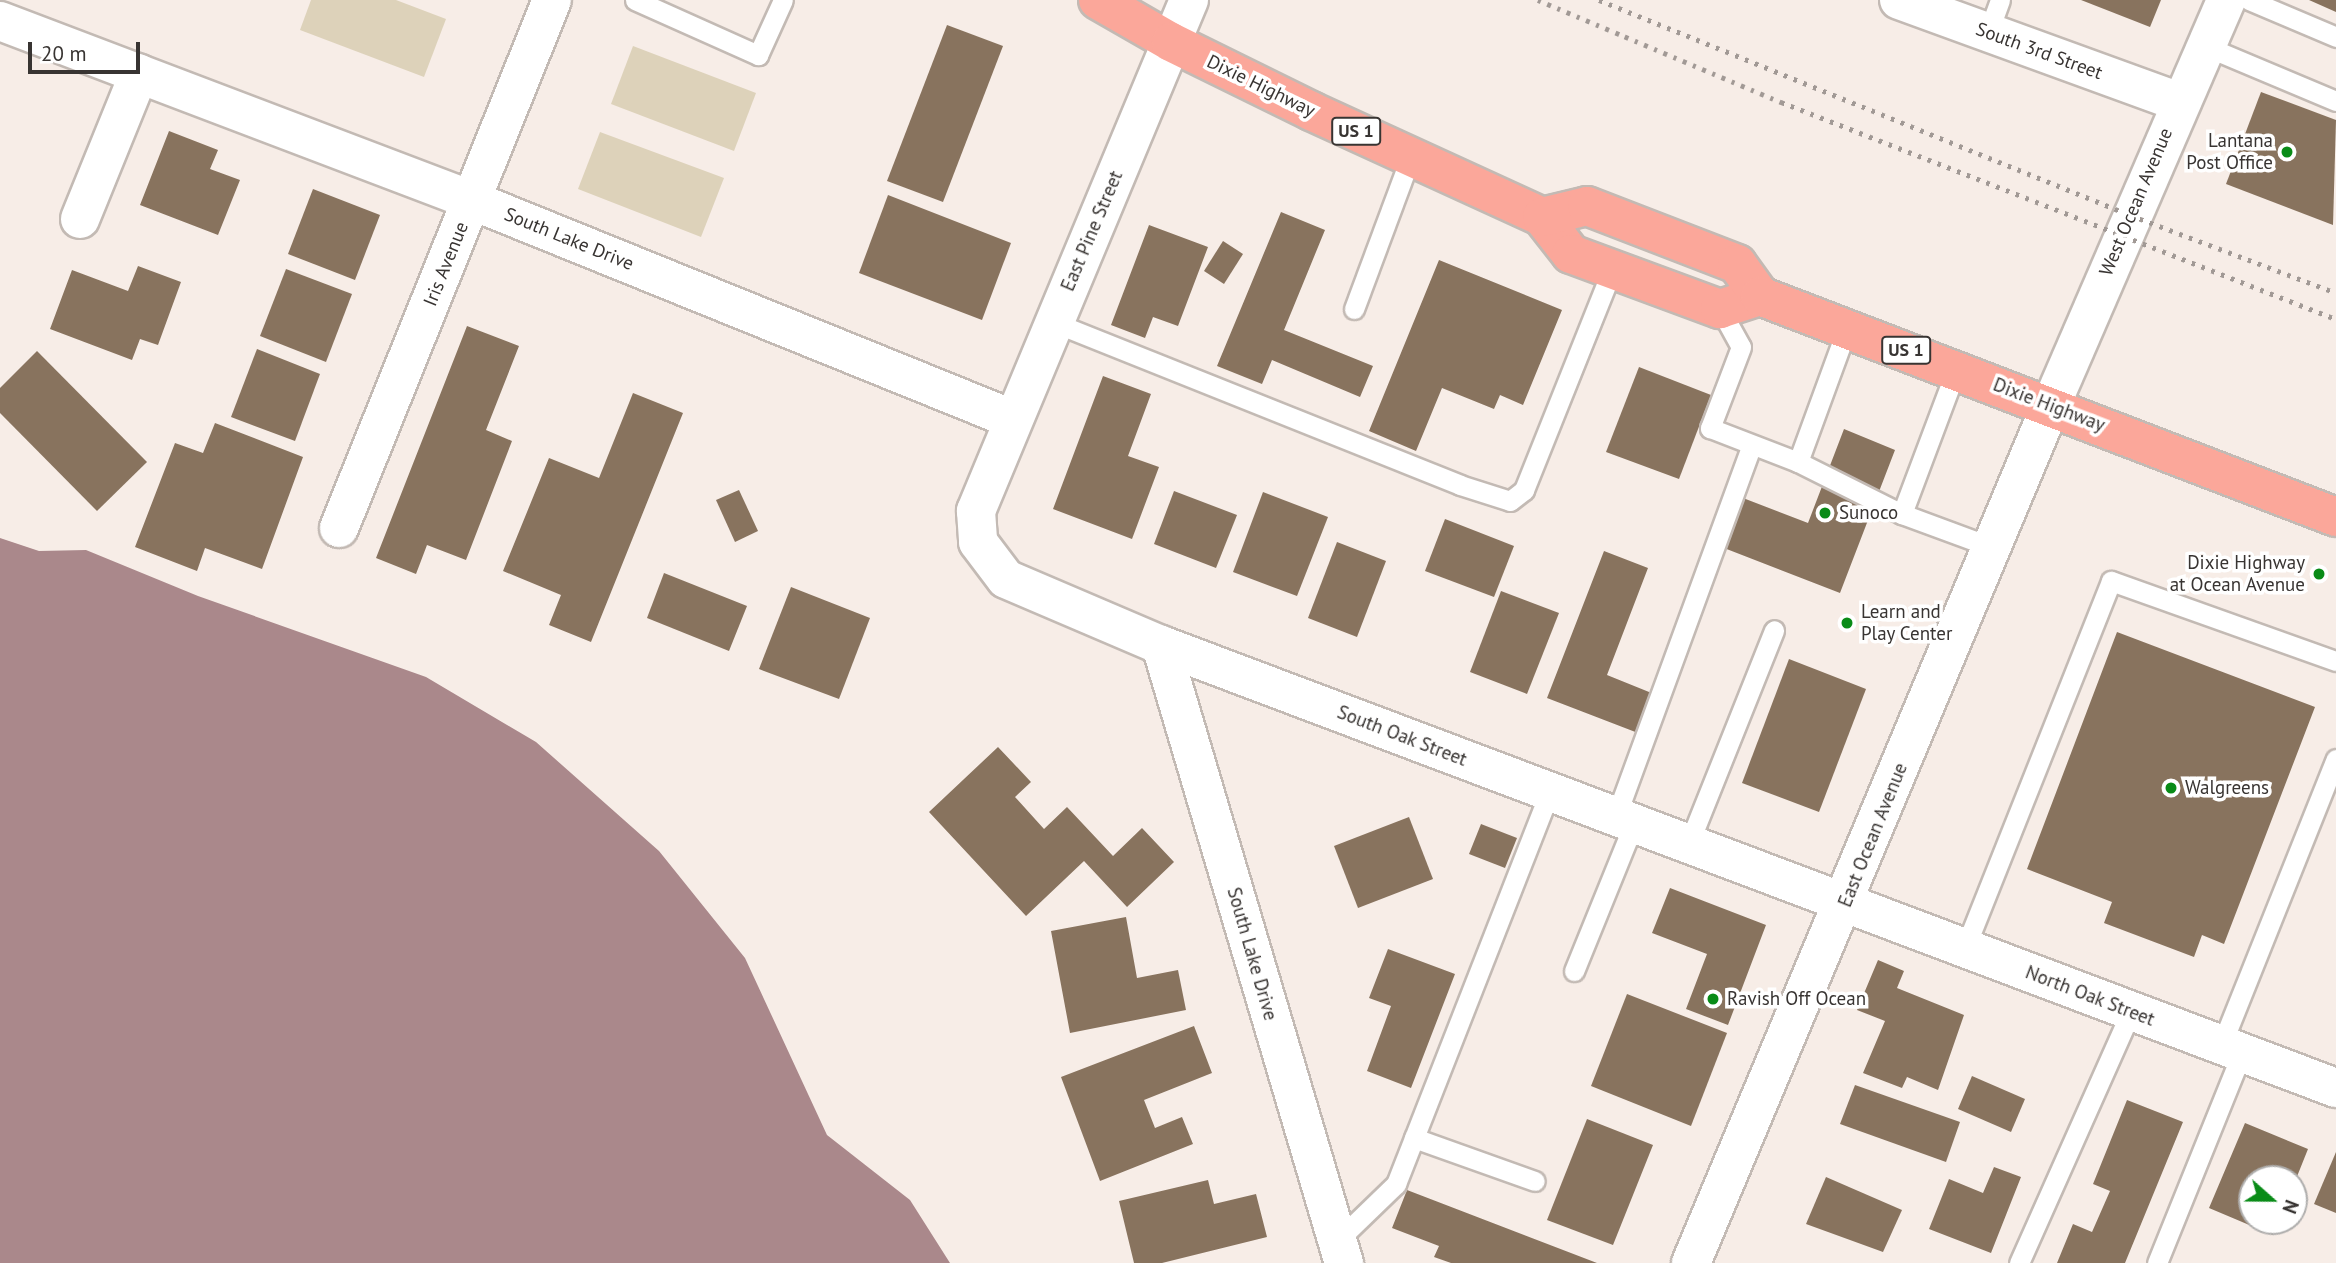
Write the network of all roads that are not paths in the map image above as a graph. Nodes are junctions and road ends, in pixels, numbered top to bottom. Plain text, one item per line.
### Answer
1 (552, 0) edge
2 (635, 0) edge
3 (783, 0) edge
4 (1098, 0) edge
5 (1189, 0) edge
6 (1899, 0) edge
7 (2226, 0) edge
8 (2249, 0) edge
9 (1994, 16) edge
10 (0, 21) edge
11 (2336, 37) edge
12 (1171, 42) junction
13 (2205, 46) junction
14 (139, 74) junction
15 (2336, 101) edge
16 (2179, 102) junction
17 (1411, 156) junction
18 (471, 200) junction
19 (1542, 217) junction
20 (80, 219) dead end
21 (1612, 270) junction
22 (1760, 296) junction
23 (1354, 309) dead end
24 (1720, 310) junction
25 (1053, 322) junction
26 (1847, 328) junction
27 (1956, 370) junction
28 (2051, 405) junction
29 (1012, 419) junction
30 (1752, 445) junction
31 (1798, 462) junction
32 (1902, 514) junction
33 (2336, 517) edge
34 (339, 528) dead end
35 (1992, 547) junction
36 (1774, 630) dead end
37 (1161, 645) junction
38 (2336, 661) edge
39 (2336, 759) edge
40 (1550, 791) junction
41 (1625, 820) junction
42 (1689, 843) junction
43 (1845, 902) junction
44 (1965, 948) junction
45 (1574, 971) dead end
46 (2130, 1011) junction
47 (2232, 1049) junction
48 (2336, 1088) edge
49 (1414, 1138) junction
50 (1535, 1181) dead end
51 (1340, 1252) edge
52 (1691, 1263) edge
53 (2019, 1263) edge
54 (2157, 1263) edge

1 - 18 street, Iris Avenue
2 - 3 lane
4 - 12 main road, Dixie Highway / US 1
5 - 12 street, East Pine Street
6 - 9 street, South 3rd Street
7 - 13 street, West Ocean Avenue
8 - 11 lane
9 - 16 street, South 3rd Street
10 - 14 street, South Lake Drive
12 - 17 main road, Dixie Highway / US 1
12 - 25 street, East Pine Street
13 - 15 lane
13 - 16 street, West Ocean Avenue
14 - 18 street, South Lake Drive
14 - 20 street
16 - 28 street, West Ocean Avenue
17 - 19 main road, Dixie Highway / US 1
17 - 23 lane
18 - 29 street, South Lake Drive
18 - 34 street, Iris Avenue
19 - 21 main road, Dixie Highway / US 1
19 - 22 main road
21 - 24 main road, Dixie Highway / US 1
21 - 25 lane
22 - 24 main road
22 - 26 main road, Dixie Highway / US 1
24 - 30 lane
25 - 29 street, East Pine Street
26 - 27 main road, Dixie Highway / US 1
26 - 31 lane
27 - 28 main road, Dixie Highway / US 1
27 - 32 lane
28 - 33 main road, Dixie Highway / US 1
28 - 35 street, East Ocean Avenue
29 - 37 street, South Oak Street
30 - 31 lane
30 - 41 lane
31 - 32 lane
32 - 35 lane
35 - 43 street, East Ocean Avenue
36 - 42 lane
37 - 40 street, South Oak Street
37 - 51 street, South Lake Drive
38 - 44 lane
39 - 47 lane
40 - 41 street, South Oak Street
40 - 49 lane
41 - 42 street, South Oak Street
41 - 45 lane
42 - 43 street, South Oak Street
43 - 44 street, North Oak Street
43 - 52 street, East Ocean Avenue
44 - 46 street, North Oak Street
46 - 47 street, North Oak Street
46 - 53 lane
47 - 48 street, North Oak Street
47 - 54 lane
49 - 50 lane
49 - 51 lane

